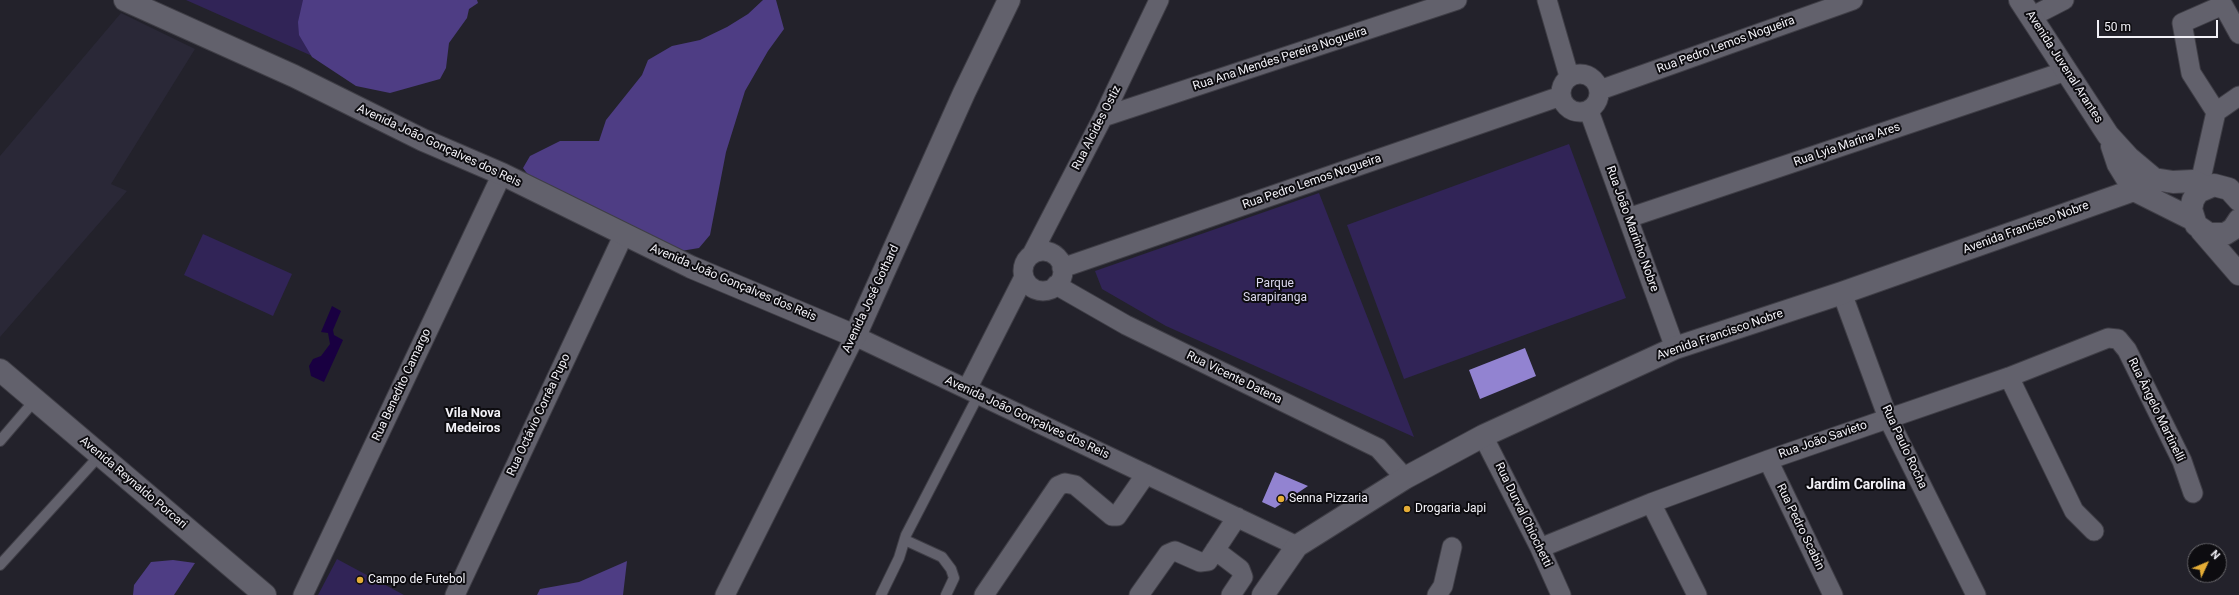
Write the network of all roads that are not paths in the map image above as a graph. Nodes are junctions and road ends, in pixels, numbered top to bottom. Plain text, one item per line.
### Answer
1 (125, 0) edge
2 (1009, 0) edge
3 (1159, 0) edge
4 (1457, 0) edge
5 (1547, 0) edge
6 (1853, 0) edge
7 (2064, 0) edge
8 (2025, 9) edge
9 (2239, 34) edge
10 (2066, 71) junction
11 (1569, 76) junction
12 (1600, 90) junction
13 (1561, 96) junction
14 (2239, 96) edge
15 (1589, 111) junction
16 (2216, 112) junction
17 (1103, 117) junction
18 (2108, 135) junction
19 (502, 174) junction
20 (2154, 179) junction
21 (2203, 185) junction
22 (2134, 190) junction
23 (2236, 192) edge
24 (1628, 218) junction
25 (2196, 225) junction
26 (2238, 227) edge
27 (624, 234) junction
28 (1032, 254) junction
29 (1062, 268) junction
30 (2239, 274) edge
31 (1024, 277) junction
32 (1056, 285) junction
33 (1842, 293) junction
34 (855, 336) junction
35 (2108, 338) joint
36 (1675, 348) junction
37 (0, 370) edge
38 (2009, 377) junction
39 (973, 392) junction
40 (35, 400) junction
41 (1888, 418) junction
42 (1483, 436) junction
43 (0, 441) edge
44 (100, 455) junction
45 (1768, 460) junction
46 (1146, 474) junction
47 (1405, 478) junction
48 (2192, 493) dead end
49 (1652, 503) junction
50 (1237, 517) junction
51 (2094, 531) dead end
52 (905, 540) junction
53 (1297, 546) junction
54 (1452, 548) dead end
55 (1540, 548) junction
56 (1215, 550) junction
57 (0, 565) edge
58 (1560, 594) edge
59 (265, 595) edge
60 (303, 595) edge
61 (455, 595) edge
62 (726, 595) edge
63 (881, 595) edge
64 (946, 595) edge
65 (984, 595) edge
66 (1139, 595) edge
67 (1231, 595) edge
68 (1264, 595) edge
69 (1437, 595) edge
70 (1697, 595) edge
71 (1832, 595) edge
72 (1976, 595) edge

1 - 19 street, Avenida João Gonçalves dos Reis
2 - 34 street, Avenida José Gothard
3 - 17 street, Rua Alcides Ostiz
4 - 17 street, Rua Ana Mendes Pereira Nogueira
5 - 11 street
6 - 12 street, Rua Pedro Lemos Nogueira
7 - 8 street
8 - 10 street, Avenida Juvenal Arantes
9 - 16 street
10 - 18 street, Avenida Juvenal Arantes
10 - 24 street, Rua Lyia Marina Ares
11 - 12 street
11 - 13 street
12 - 15 street
13 - 15 street
13 - 29 street, Rua Pedro Lemos Nogueira
14 - 16 street
15 - 24 street, Rua João Marinho Nobre
16 - 21 street
17 - 28 street, Rua Alcides Ostiz
18 - 20 street
18 - 22 street
19 - 27 street, Avenida João Gonçalves dos Reis
19 - 60 street, Rua Benedito Camargo
20 - 21 street
20 - 22 street, Avenida Francisco Nobre
21 - 23 street
21 - 25 street
22 - 25 street
22 - 33 street, Avenida Francisco Nobre
24 - 36 street, Rua João Marinho Nobre
25 - 26 street
25 - 30 street
27 - 34 street, Avenida João Gonçalves dos Reis
27 - 61 street, Rua Octávio Corrêa Pupo
28 - 29 street
28 - 31 street
29 - 32 street
31 - 32 street
31 - 39 street
32 - 47 street, Rua Vicente Datena
33 - 36 street, Avenida Francisco Nobre
33 - 41 street, Rua Paulo Rocha
34 - 39 street, Avenida João Gonçalves dos Reis
34 - 62 street, Avenida José Gothard
35 - 38 street, Rua João Savieto
35 - 48 street, Rua Ângelo Martinelli
36 - 42 street, Avenida Francisco Nobre
37 - 40 street, Avenida Reynaldo Porcari
38 - 41 street, Rua João Savieto
38 - 51 street
39 - 46 street, Avenida João Gonçalves dos Reis
39 - 52 lane
40 - 43 lane
40 - 44 street, Avenida Reynaldo Porcari
41 - 45 street, Rua João Savieto
41 - 72 street, Rua Paulo Rocha
42 - 47 street, Avenida Francisco Nobre
42 - 55 street, Rua Durval Chiochetti
44 - 57 lane
44 - 59 street, Avenida Reynaldo Porcari
45 - 49 street, Rua João Savieto
45 - 71 street, Rua Pedro Scabin
46 - 50 street, Avenida João Gonçalves dos Reis
46 - 65 street
47 - 53 street, Avenida Francisco Nobre
49 - 55 street, Rua João Savieto
49 - 70 street
50 - 53 street, Avenida João Gonçalves dos Reis
50 - 56 street
52 - 63 lane
52 - 64 lane
53 - 68 street, Avenida Francisco Nobre
54 - 69 street
55 - 58 street, Rua Durval Chiochetti
56 - 66 street
56 - 67 street

